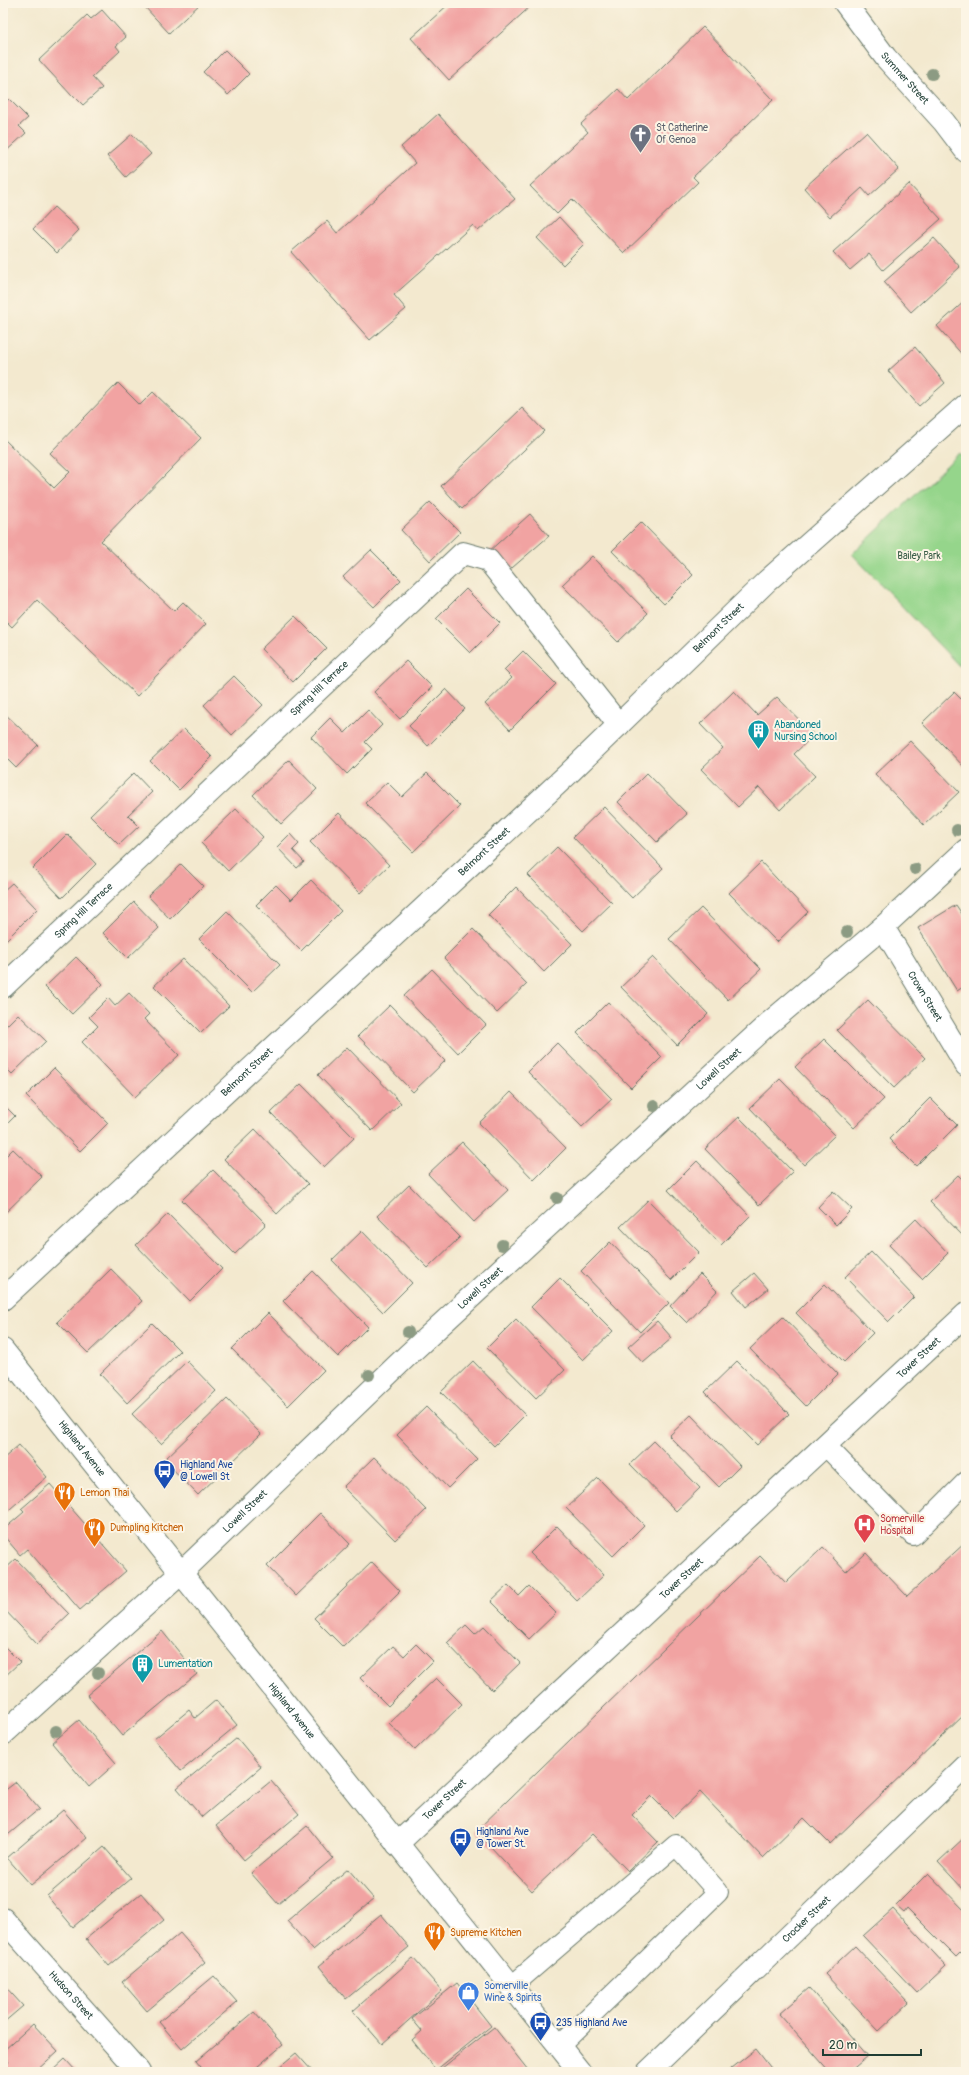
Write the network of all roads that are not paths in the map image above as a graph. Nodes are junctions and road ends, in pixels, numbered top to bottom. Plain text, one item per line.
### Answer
1 (845, 3) edge
2 (966, 151) edge
3 (966, 405) edge
4 (618, 725) junction
5 (966, 850) edge
6 (883, 927) junction
7 (3, 987) edge
8 (966, 1065) edge
9 (3, 1299) edge
10 (966, 1314) edge
11 (3, 1350) edge
12 (825, 1445) junction
13 (966, 1482) edge
14 (181, 1573) junction
15 (3, 1734) edge
16 (966, 1766) edge
17 (397, 1844) junction
18 (3, 1919) edge
19 (512, 1986) junction
20 (560, 2046) junction
21 (139, 2072) edge
22 (580, 2072) edge
23 (648, 2072) edge

1 - 2 street, Summer Street
3 - 4 street, Belmont Street
4 - 7 street, Spring Hill Terrace
4 - 9 street, Belmont Street
5 - 6 street, Lowell Street
6 - 8 street, Crown Street
6 - 14 street, Lowell Street
10 - 12 street, Tower Street
11 - 14 street, Highland Avenue
12 - 13 lane
12 - 17 street, Tower Street
14 - 15 street, Lowell Street
14 - 17 street, Highland Avenue
16 - 23 street, Crocker Street
17 - 19 street, Highland Avenue
18 - 21 street, Hudson Street
19 - 20 street, Highland Avenue
19 - 20 lane
20 - 22 street, Highland Avenue

